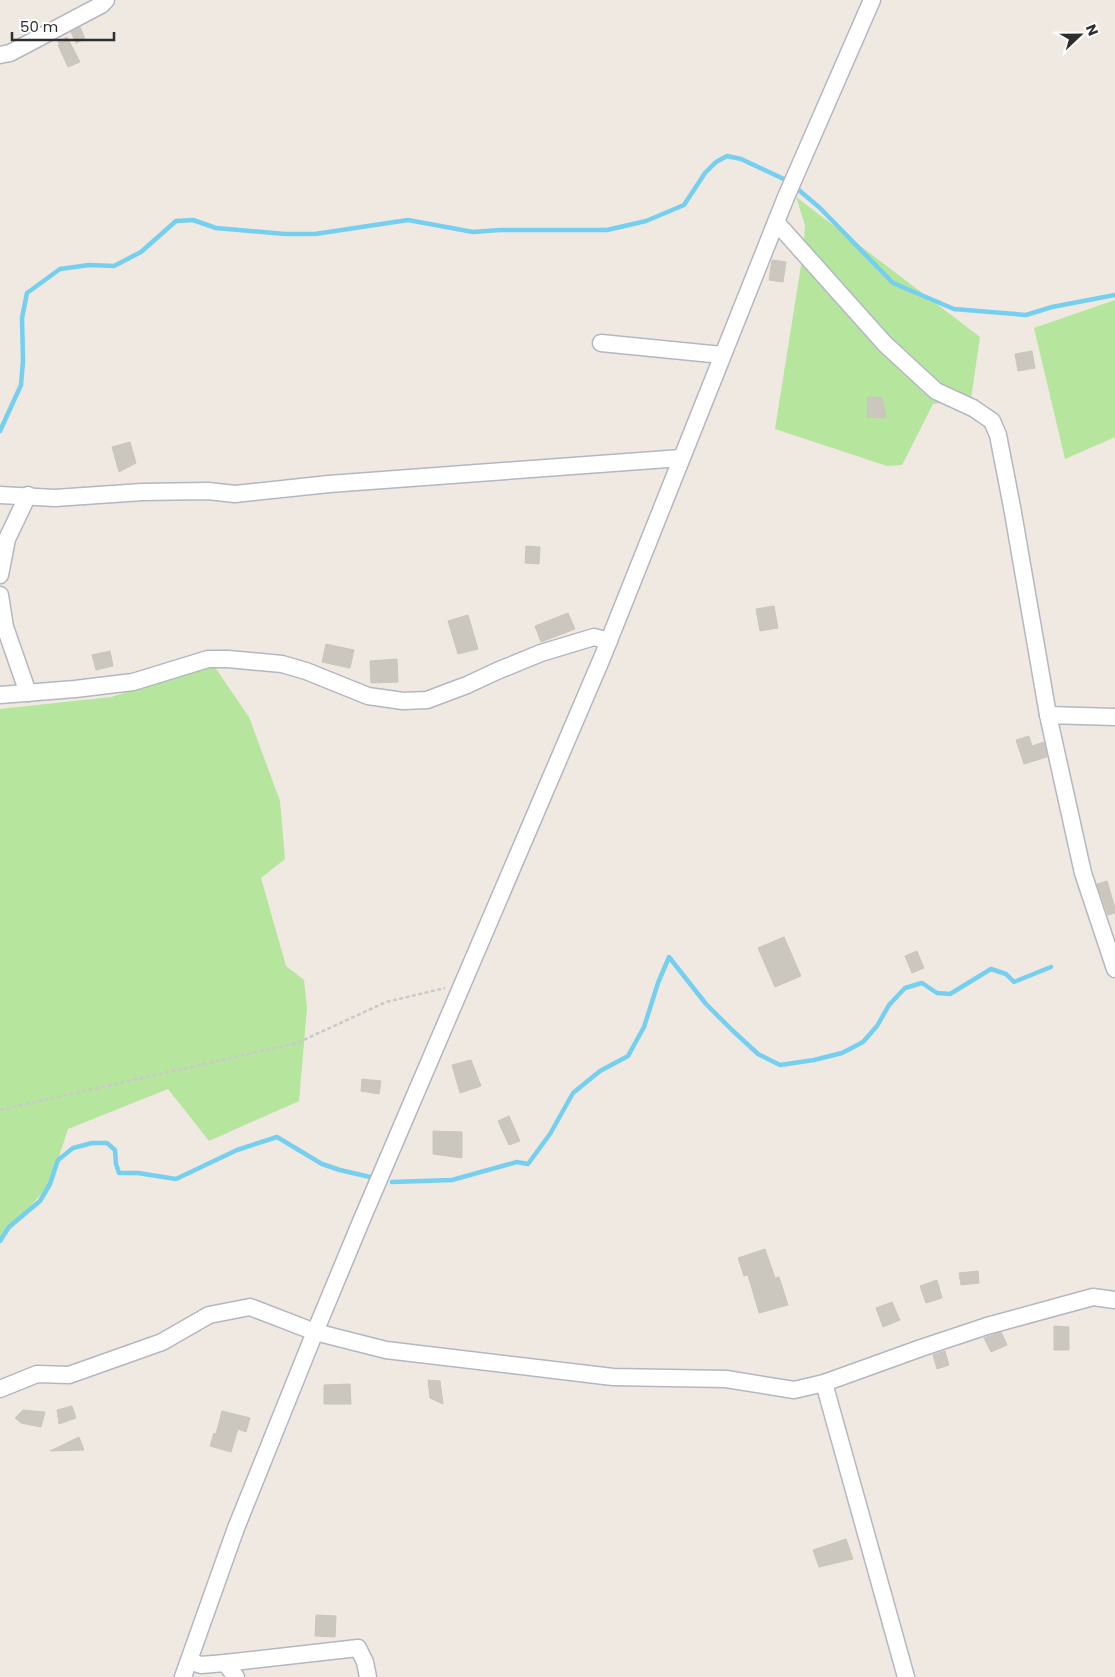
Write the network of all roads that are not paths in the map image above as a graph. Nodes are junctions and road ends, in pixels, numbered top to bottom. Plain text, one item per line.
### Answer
1 (106, 0) edge
2 (872, 0) edge
3 (0, 55) edge
4 (776, 222) junction
5 (601, 344) dead end
6 (722, 355) junction
7 (681, 458) junction
8 (0, 495) edge
9 (28, 495) junction
10 (0, 575) edge
11 (0, 595) edge
12 (609, 641) junction
13 (28, 693) junction
14 (0, 695) edge
15 (1048, 715) junction
16 (1115, 717) edge
17 (1115, 970) edge
18 (1115, 1300) edge
19 (316, 1332) junction
20 (824, 1383) junction
21 (0, 1389) edge
22 (189, 1661) junction
23 (225, 1663) junction
24 (183, 1677) edge
25 (236, 1677) edge
26 (368, 1677) edge
27 (906, 1677) edge

1 - 3 street
2 - 4 street
4 - 6 street
4 - 15 street
5 - 6 street
6 - 7 street
7 - 9 street
7 - 12 street
8 - 9 street
9 - 10 street
11 - 13 street
12 - 13 street
12 - 19 street
13 - 14 street
15 - 16 street
15 - 17 street
18 - 20 street
19 - 20 street
19 - 21 street
19 - 22 street
20 - 27 street
22 - 23 street
22 - 24 street
23 - 25 street
23 - 26 street

